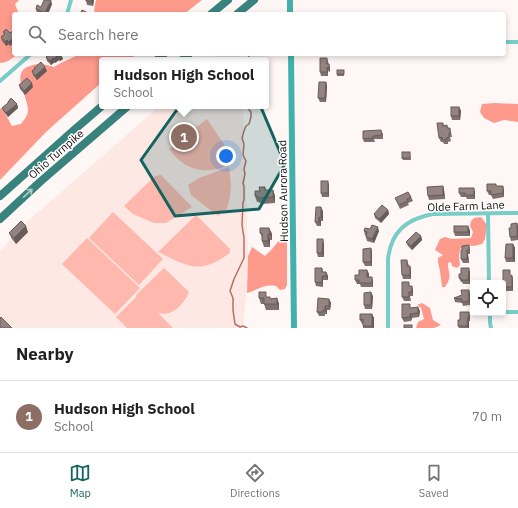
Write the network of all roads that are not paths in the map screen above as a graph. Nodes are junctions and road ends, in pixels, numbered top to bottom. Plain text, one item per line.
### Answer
1 (71, 0) edge
2 (228, 0) edge
3 (254, 0) edge
4 (290, 0) edge
5 (68, 12) edge
6 (213, 12) edge
7 (239, 12) edge
8 (290, 12) edge
9 (506, 42) edge
10 (518, 42) edge
11 (29, 56) edge
12 (291, 56) edge
13 (0, 81) edge
14 (99, 109) edge
15 (125, 109) edge
16 (0, 196) edge
17 (518, 213) edge
18 (488, 214) junction
19 (0, 220) edge
20 (489, 280) edge
21 (506, 312) edge
22 (518, 312) edge
23 (490, 316) edge
24 (294, 328) edge
25 (388, 328) edge
26 (491, 328) edge

1 - 5 street
2 - 6 highway
3 - 7 highway
4 - 8 street
9 - 10 street
11 - 13 street
12 - 24 street, Hudson Aurora Road
14 - 16 highway, Ohio Turnpike
19 -> 15 highway, Ohio Turnpike
17 - 18 street, Olde Farm Lane
18 - 20 street
18 - 25 street, Olde Farm Lane
21 - 22 street
23 - 26 street

